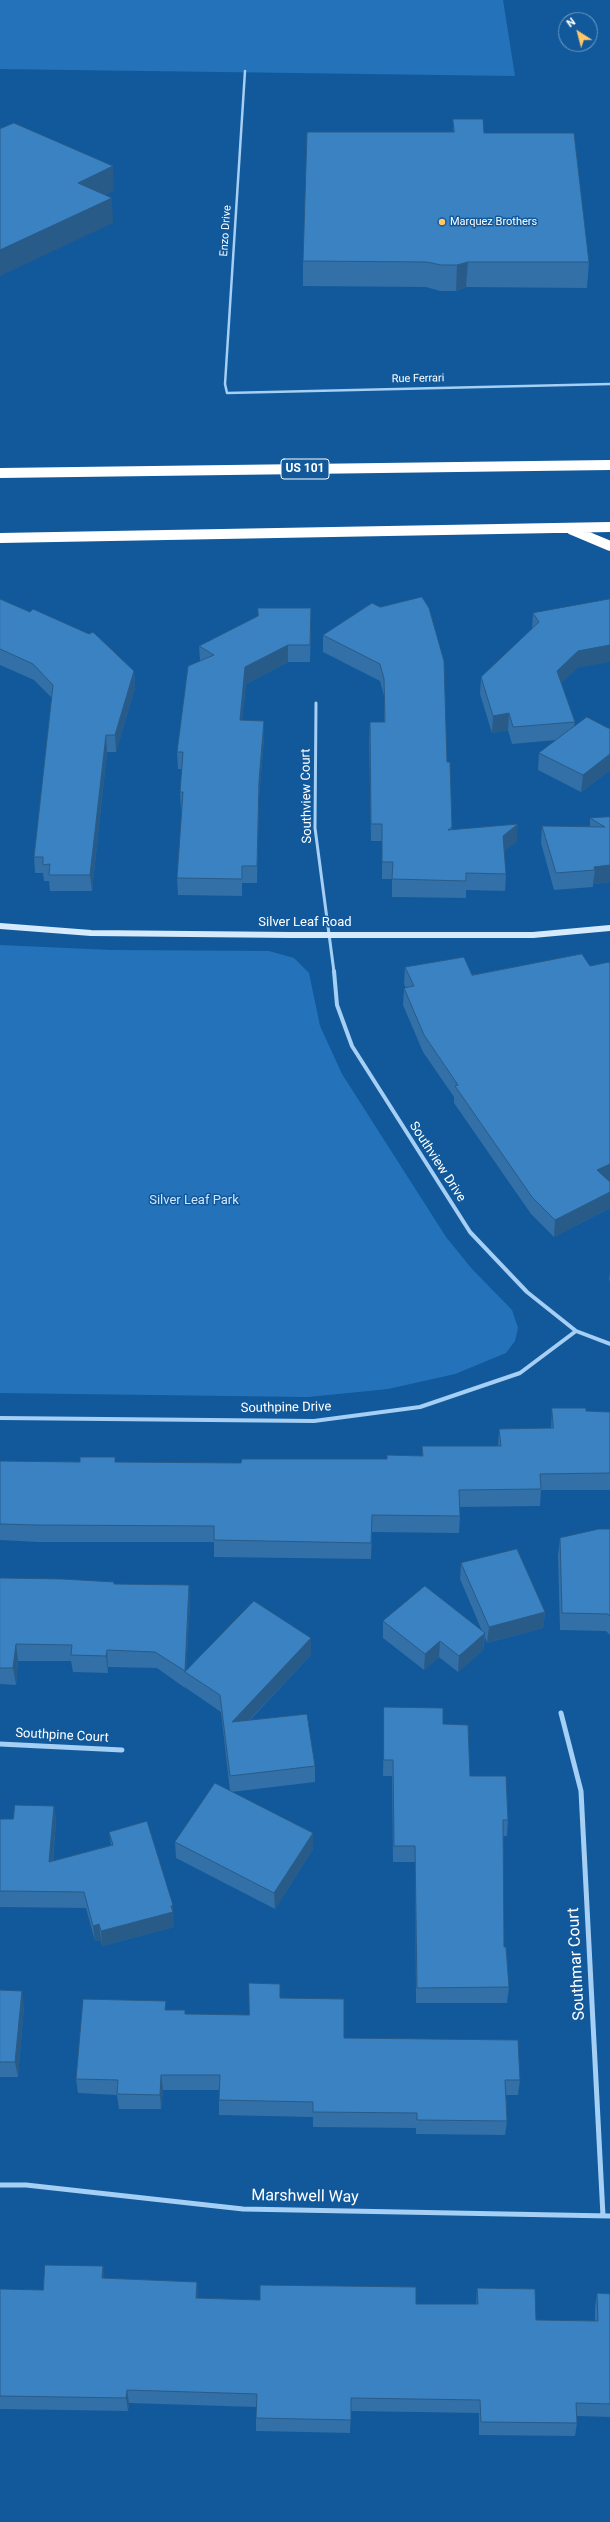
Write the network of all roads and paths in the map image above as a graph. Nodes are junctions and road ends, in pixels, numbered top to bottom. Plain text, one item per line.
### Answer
1 (245, 70) dead end
2 (610, 384) edge
3 (227, 393) joint
4 (610, 465) edge
5 (0, 473) edge
6 (610, 527) edge
7 (567, 528) junction
8 (0, 538) edge
9 (610, 546) edge
10 (316, 703) dead end
11 (0, 926) edge
12 (610, 928) edge
13 (331, 935) junction
14 (576, 1331) junction
15 (610, 1344) edge
16 (0, 1418) edge
17 (561, 1713) dead end
18 (0, 1744) edge
19 (122, 1750) dead end
20 (0, 2185) edge
21 (603, 2216) junction
22 (610, 2216) edge

1 - 3 street, Enzo Drive
2 - 3 street, Rue Ferrari
4 - 5 highway, US 101
6 - 7 highway
7 - 8 highway
7 - 9 highway
10 - 13 street, Southview Court
11 - 13 street, Silver Leaf Road
12 - 13 street, Silver Leaf Road
13 - 14 street, Southview Drive
14 - 15 street, Southview Drive
14 - 16 street, Southpine Drive
17 - 21 street, Southmar Court
18 - 19 street, Southpine Court
20 - 21 street, Marshwell Way
21 - 22 street, Marshwell Way

